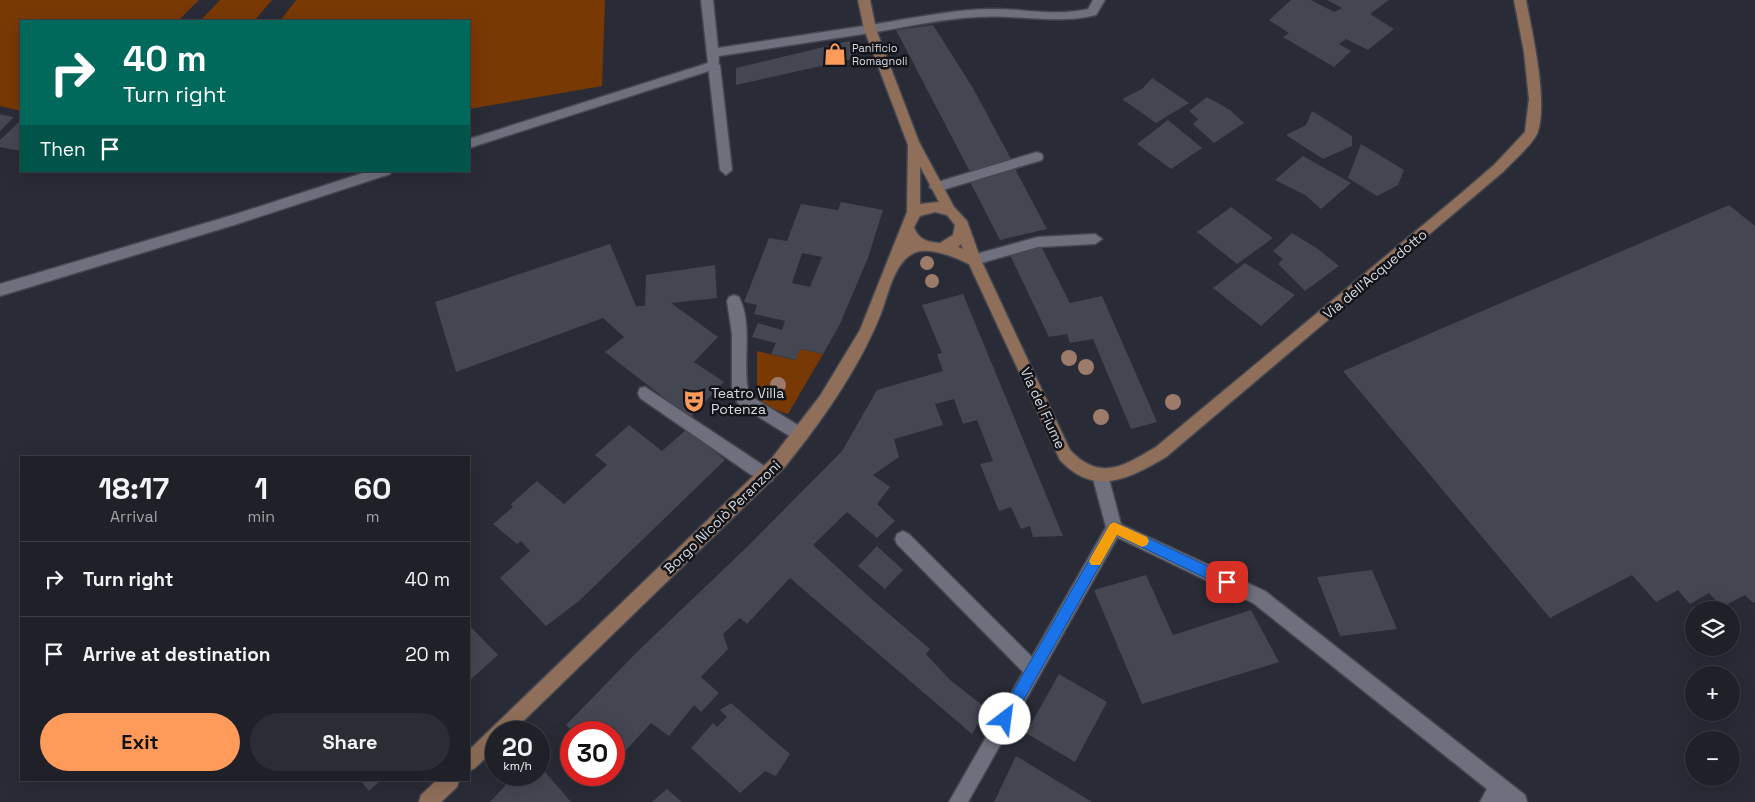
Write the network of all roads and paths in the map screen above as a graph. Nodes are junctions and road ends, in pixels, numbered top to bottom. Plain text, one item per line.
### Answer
1 (707, 0) edge
2 (864, 0) edge
3 (1099, 0) edge
4 (1520, 0) edge
5 (870, 29) junction
6 (714, 59) junction
7 (913, 142) junction
8 (470, 144) edge
9 (1038, 157) dead end
10 (726, 170) dead end
11 (382, 172) edge
12 (936, 187) junction
13 (950, 210) junction
14 (914, 213) junction
15 (908, 229) junction
16 (962, 230) junction
17 (1095, 239) dead end
18 (923, 246) junction
19 (940, 248) junction
20 (974, 260) junction
21 (893, 264) junction
22 (0, 290) edge
23 (734, 301) dead end
24 (645, 393) dead end
25 (801, 435) junction
26 (1100, 475) junction
27 (766, 476) junction
28 (1114, 528) junction
29 (903, 539) dead end
30 (1034, 670) junction
31 (511, 721) edge
32 (485, 747) edge
33 (470, 761) edge
34 (449, 781) edge
35 (1495, 795) edge
36 (428, 802) edge
37 (958, 802) edge
38 (1518, 802) edge

1 - 6 street
2 - 5 street, Borgo Nicolò Peranzoni
3 - 5 street
4 - 26 street, Via dell'Acquedotto
5 - 6 street
5 - 7 street, Borgo Nicolò Peranzoni
6 - 8 street
6 - 10 street
7 - 12 street, Borgo Nicolò Peranzoni
7 - 14 street, Borgo Nicolò Peranzoni
9 - 12 street
11 - 22 street
12 - 13 street, Borgo Nicolò Peranzoni
13 - 14 street
13 - 16 street, Borgo Nicolò Peranzoni
14 - 15 street, Borgo Nicolò Peranzoni
15 - 18 street
15 - 21 street, Borgo Nicolò Peranzoni
16 - 19 street
16 - 20 street, Via del Fiume
17 - 20 street
18 - 19 street
18 - 21 street, Borgo Nicolò Peranzoni
19 - 20 street
20 - 26 street, Via del Fiume
21 - 25 street, Borgo Nicolò Peranzoni
23 - 25 street
24 - 27 street
25 - 27 street, Borgo Nicolò Peranzoni
26 - 28 street
27 - 31 street, Borgo Nicolò Peranzoni
28 - 30 street
28 - 35 street
29 - 30 street
30 - 37 street
32 - 33 street
34 - 36 street
35 - 38 street

